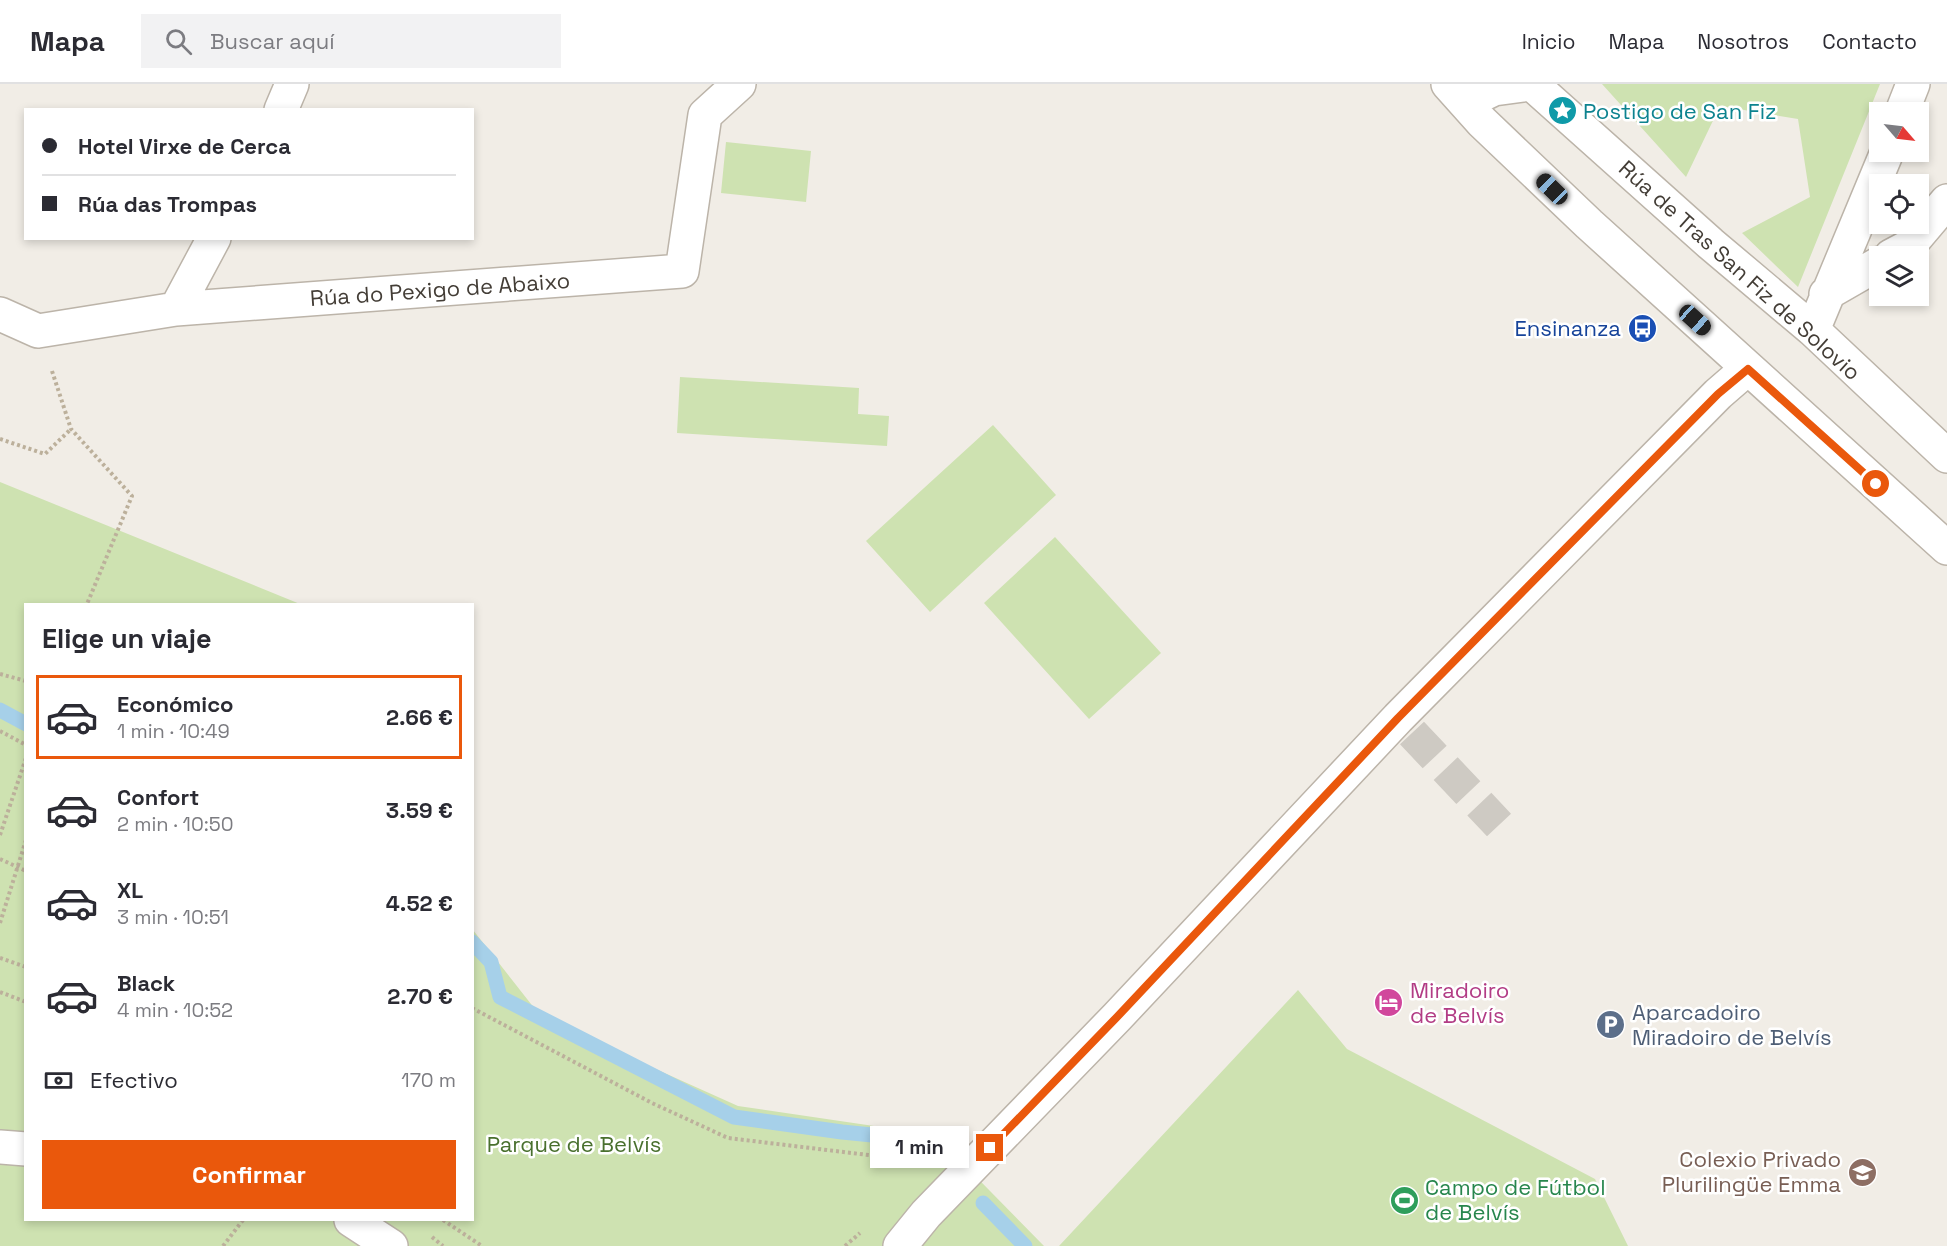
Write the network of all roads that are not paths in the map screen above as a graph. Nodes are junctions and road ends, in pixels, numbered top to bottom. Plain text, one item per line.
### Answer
1 (292, 84) edge
2 (739, 84) edge
3 (1531, 84) edge
4 (1913, 84) edge
5 (1456, 93) edge
6 (1906, 102) edge
7 (282, 108) edge
8 (1883, 162) edge
9 (1947, 201) edge
10 (213, 240) edge
11 (1909, 246) edge
12 (1869, 269) edge
13 (1826, 294) junction
14 (176, 309) junction
15 (0, 314) edge
16 (1813, 330) junction
17 (1748, 369) junction
18 (1947, 456) edge
19 (1947, 548) edge
20 (0, 1147) edge
21 (24, 1149) edge
22 (353, 1221) edge
23 (391, 1246) edge
24 (900, 1246) edge

1 - 7 street
2 - 14 street, Rúa do Pexigo de Abaixo
3 - 5 street, Rúa de Tras San Fiz de Solovio
3 - 16 street, Rúa de Tras San Fiz de Solovio
4 - 6 street
5 - 17 street
8 - 13 street
9 - 11 street
10 - 14 street
12 - 13 street
13 - 16 street
14 - 15 street, Rúa do Pexigo de Abaixo
16 - 18 street, Rúa de Tras San Fiz de Solovio
17 - 19 street
17 - 24 street
20 - 21 street
22 - 23 street

